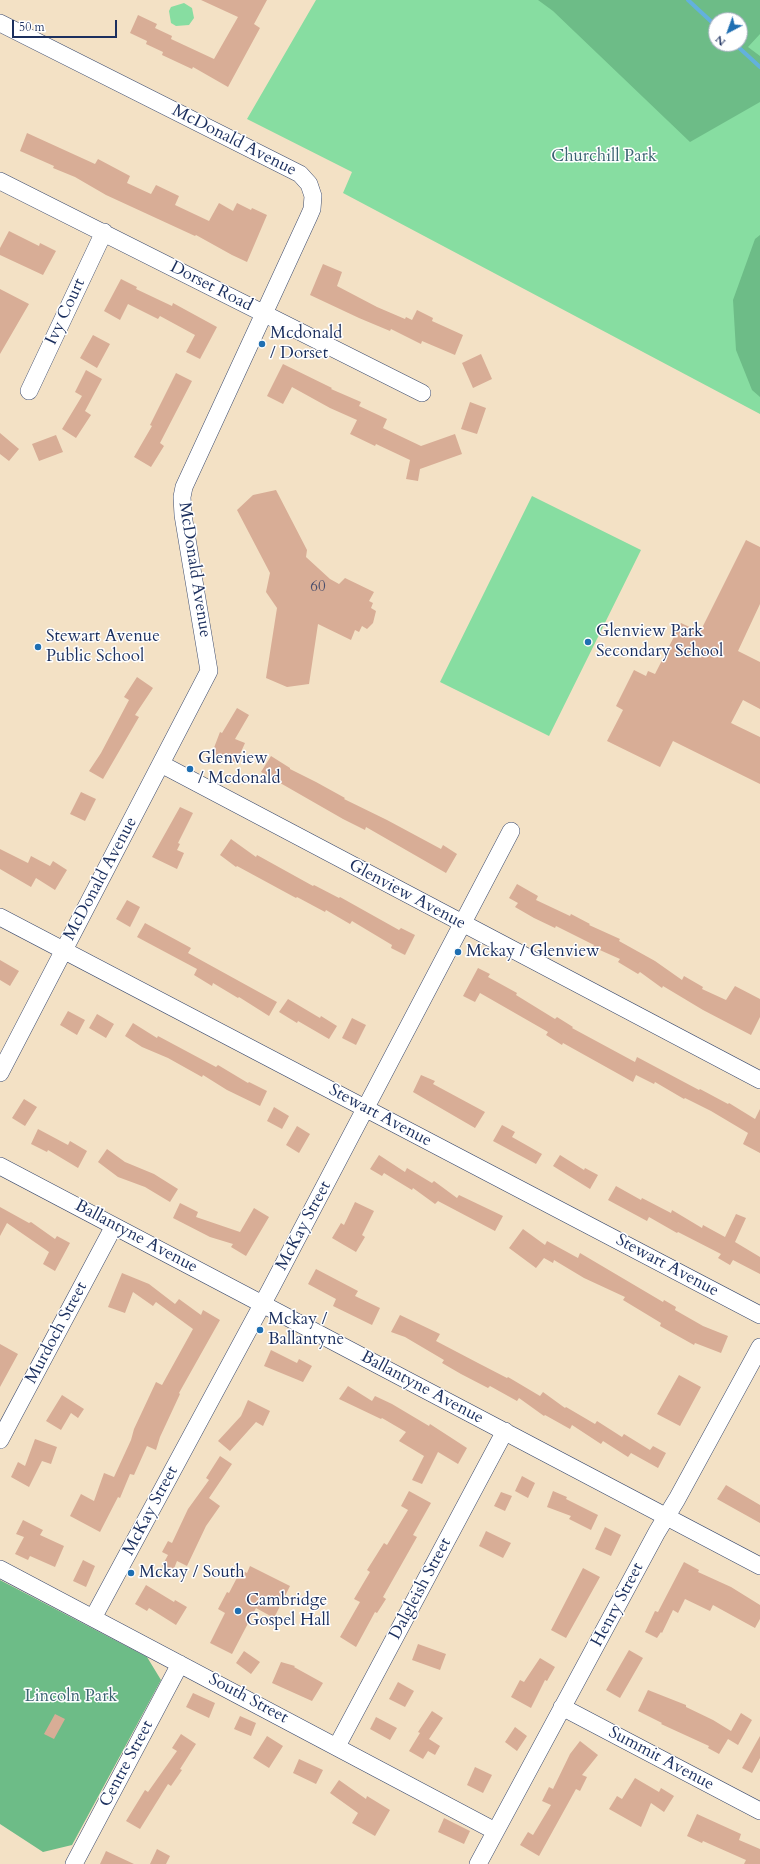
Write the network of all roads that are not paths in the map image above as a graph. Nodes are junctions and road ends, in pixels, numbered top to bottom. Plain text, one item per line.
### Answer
1 (0, 23) edge
2 (0, 181) edge
3 (104, 232) junction
4 (264, 314) junction
5 (29, 391) dead end
6 (422, 393) dead end
7 (161, 764) junction
8 (511, 831) dead end
9 (0, 917) edge
10 (462, 924) junction
11 (64, 950) junction
12 (0, 1072) edge
13 (760, 1080) edge
14 (365, 1108) junction
15 (0, 1166) edge
16 (114, 1226) junction
17 (262, 1304) junction
18 (760, 1315) edge
19 (760, 1347) edge
20 (505, 1431) junction
21 (0, 1440) edge
22 (667, 1516) junction
23 (760, 1566) edge
24 (0, 1569) edge
25 (93, 1618) junction
26 (180, 1664) junction
27 (562, 1707) junction
28 (337, 1746) junction
29 (760, 1811) edge
30 (495, 1831) junction
31 (74, 1864) edge
32 (478, 1864) edge

1 - 4 street, McDonald Avenue
2 - 3 street, Dorset Road
3 - 4 street, Dorset Road
3 - 5 street, Ivy Court
4 - 6 street, Dorset Road
4 - 7 street, McDonald Avenue
7 - 10 street, Glenview Avenue
7 - 11 street, McDonald Avenue
8 - 10 street, McKay Street
9 - 11 street, Stewart Avenue
10 - 13 street, Glenview Avenue
10 - 14 street, McKay Street
11 - 12 street, McDonald Avenue
11 - 14 street, Stewart Avenue
14 - 17 street, McKay Street
14 - 18 street, Stewart Avenue
15 - 16 street, Ballantyne Avenue
16 - 17 street, Ballantyne Avenue
16 - 21 street, Murdoch Street
17 - 20 street, Ballantyne Avenue
17 - 25 street, McKay Street
19 - 22 street, Henry Street
20 - 22 street, Ballantyne Avenue
20 - 28 street, Dalgleish Street
22 - 23 street, Ballantyne Avenue
22 - 27 street, Henry Street
24 - 25 street, South Street
25 - 26 street, South Street
26 - 28 street, South Street
26 - 31 street, Centre Street
27 - 29 street, Summit Avenue
27 - 30 street, Henry Street
28 - 30 street, South Street
30 - 32 street, Henry Street

